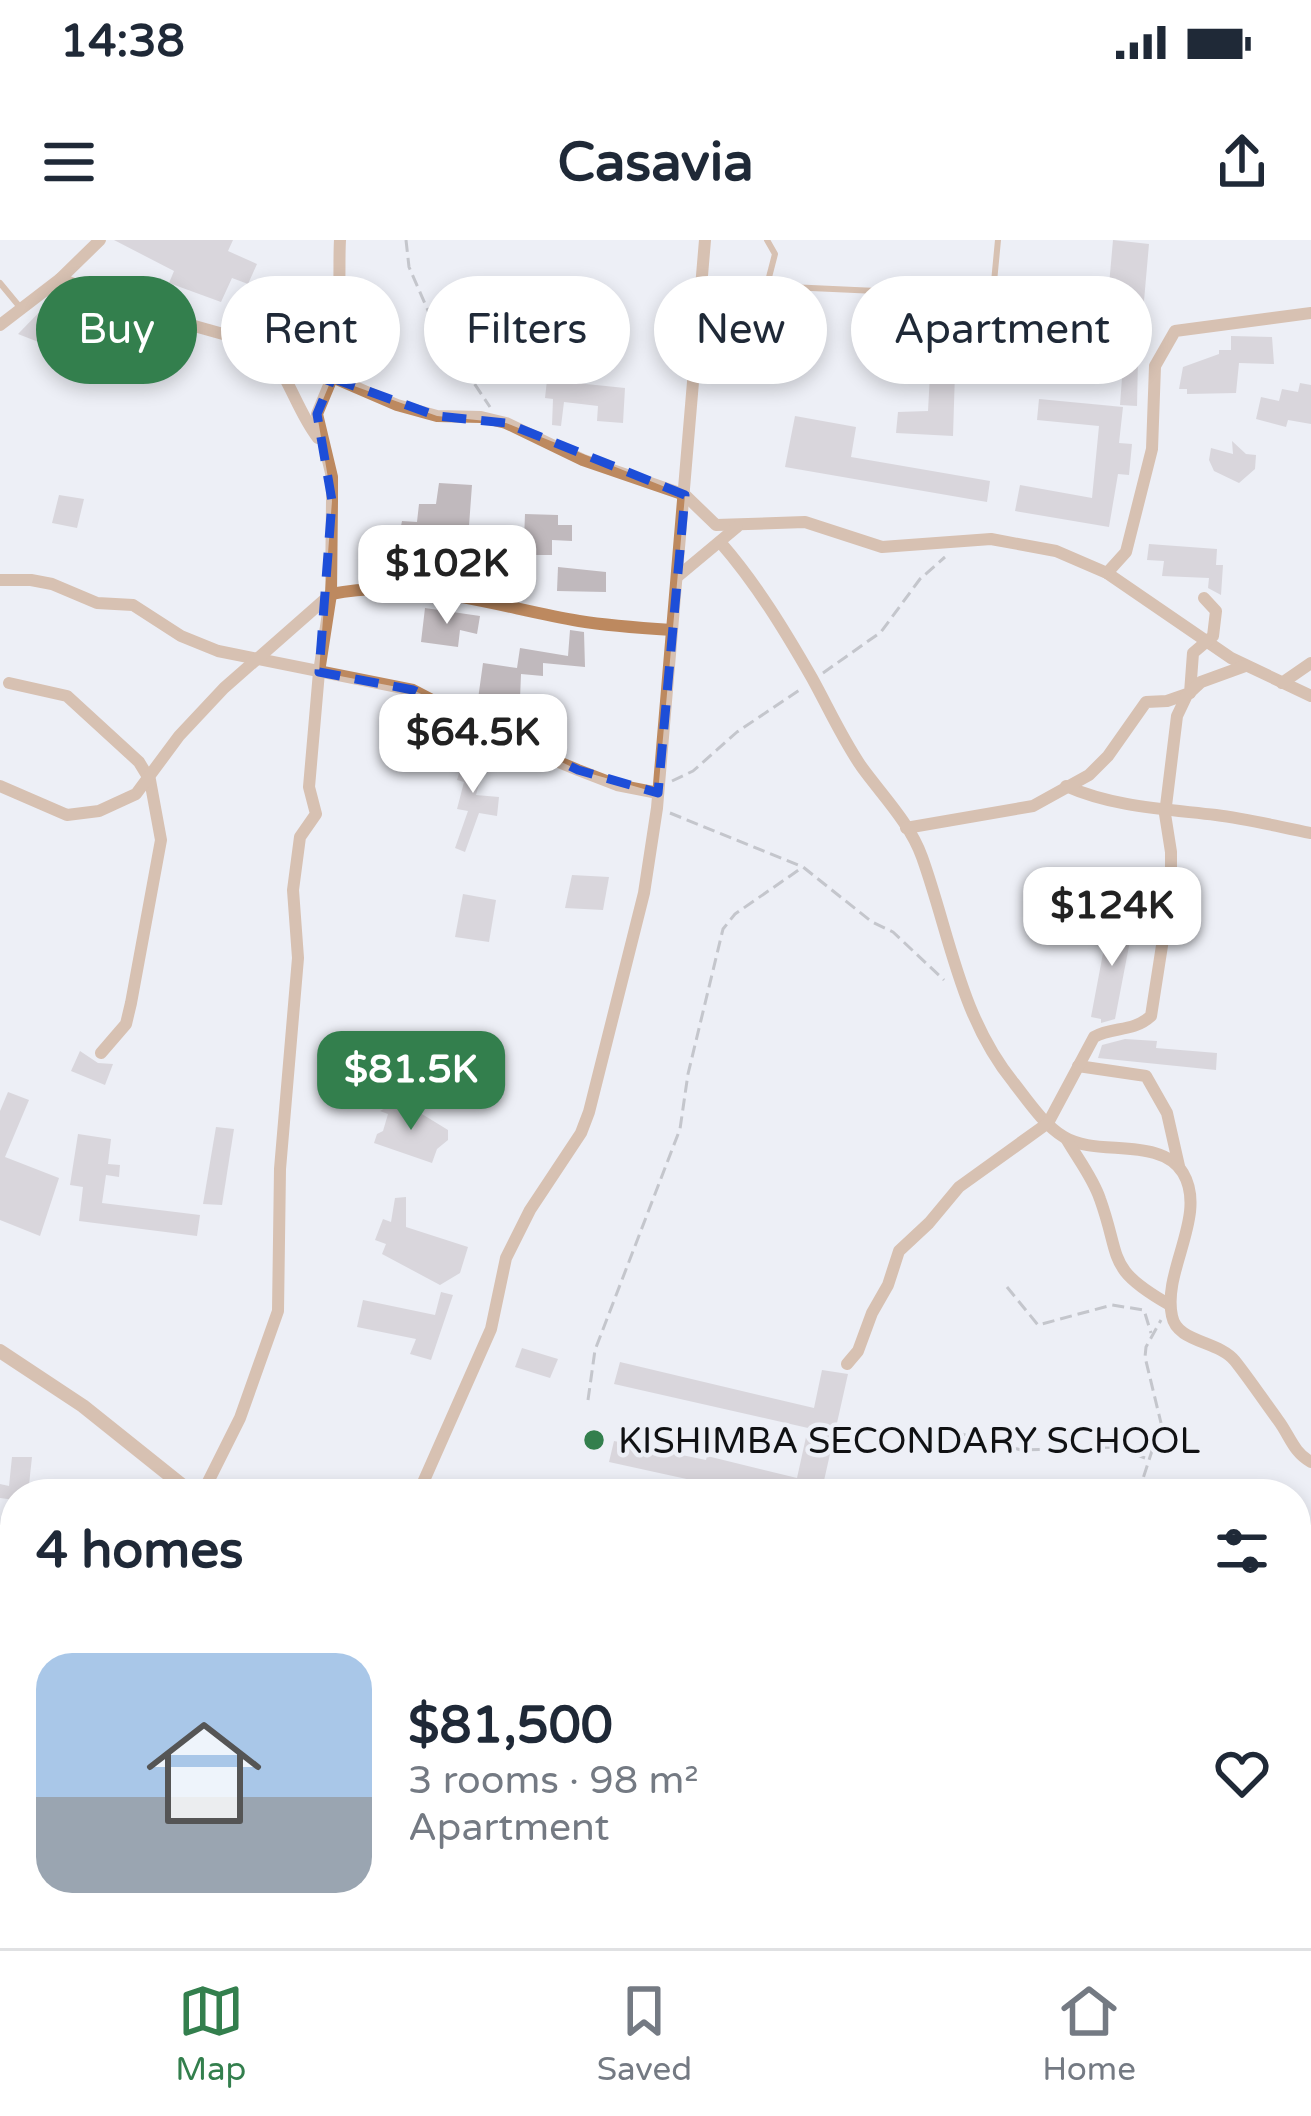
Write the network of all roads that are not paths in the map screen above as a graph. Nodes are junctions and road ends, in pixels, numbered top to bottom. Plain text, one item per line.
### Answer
1 (100, 240) edge
2 (340, 240) edge
3 (705, 240) edge
4 (767, 240) edge
5 (998, 240) edge
6 (63, 276) edge
7 (338, 276) edge
8 (702, 276) edge
9 (770, 276) edge
10 (995, 276) edge
11 (0, 283) edge
12 (36, 297) edge
13 (21, 309) junction
14 (1311, 314) edge
15 (0, 325) edge
16 (288, 384) edge
17 (329, 384) edge
18 (349, 384) edge
19 (693, 384) edge
20 (321, 441) junction
21 (685, 495) junction
22 (737, 527) junction
23 (720, 542) junction
24 (1107, 573) junction
25 (677, 577) junction
26 (0, 580) edge
27 (331, 594) junction
28 (1204, 598) dead end
29 (672, 630) junction
30 (1205, 642) junction
31 (261, 658) junction
32 (1311, 663) edge
33 (1246, 666) junction
34 (319, 673) junction
35 (10, 683) dead end
36 (1282, 683) junction
37 (1190, 693) junction
38 (1311, 696) edge
39 (149, 780) junction
40 (0, 786) edge
41 (1066, 786) junction
42 (658, 795) junction
43 (1165, 810) junction
44 (906, 828) junction
45 (1311, 833) edge
46 (101, 1053) dead end
47 (1078, 1066) junction
48 (1048, 1123) junction
49 (1067, 1139) junction
50 (1179, 1168) junction
51 (1170, 1305) junction
52 (0, 1351) edge
53 (847, 1364) dead end
54 (1311, 1462) edge
55 (174, 1479) edge
56 (209, 1479) edge
57 (425, 1479) edge

1 - 6 street
2 - 7 street
3 - 8 street
4 - 9 lane
5 - 10 lane
11 - 13 lane
12 - 13 street
13 - 15 street
14 - 24 street
16 - 20 street
17 - 20 street
18 - 21 street
19 - 21 street
20 - 27 street
21 - 22 street
21 - 25 street
22 - 23 street
22 - 24 street
23 - 25 street
23 - 44 street
24 - 30 street
25 - 29 street
26 - 31 street
27 - 29 street
27 - 31 street
27 - 34 street
28 - 30 street
29 - 42 street
30 - 33 street
30 - 37 street
31 - 34 street
31 - 39 street
32 - 36 street
33 - 36 street
33 - 37 street
34 - 42 street
34 - 56 street
35 - 39 street
36 - 38 street
37 - 41 street
37 - 43 street
39 - 40 street
39 - 46 street
41 - 43 street
41 - 44 street
42 - 57 street
43 - 45 street
43 - 47 street
44 - 48 street
47 - 48 street
47 - 50 street
48 - 49 street
48 - 53 street
49 - 50 street
49 - 51 street
50 - 51 street
51 - 54 street
52 - 55 street

